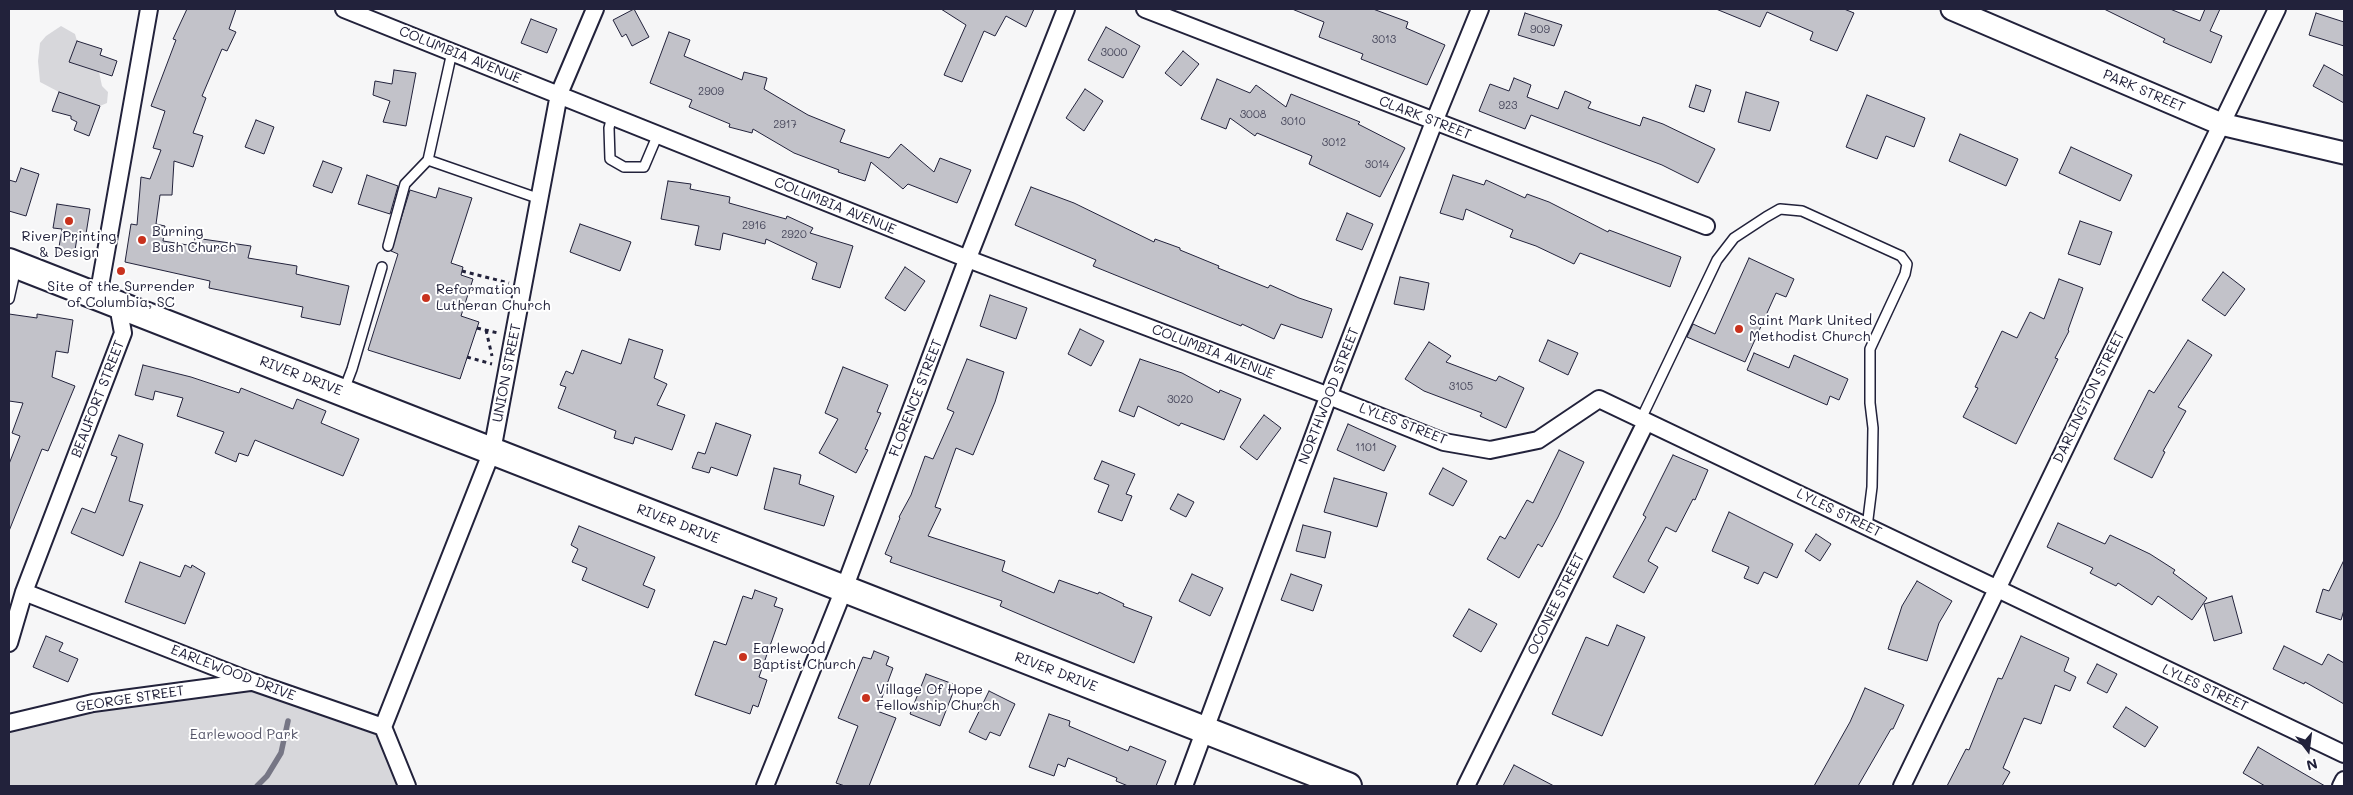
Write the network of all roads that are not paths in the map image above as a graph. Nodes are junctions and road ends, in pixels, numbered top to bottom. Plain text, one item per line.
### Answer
1 (149, 9) edge
2 (344, 9) edge
3 (595, 9) edge
4 (1066, 9) edge
5 (1145, 9) edge
6 (1480, 9) edge
7 (1952, 9) edge
8 (2276, 9) edge
9 (452, 52) junction
10 (559, 94) junction
11 (612, 116) junction
12 (1434, 122) junction
13 (2221, 124) junction
14 (658, 134) junction
15 (2344, 153) edge
16 (428, 160) junction
17 (540, 199) junction
18 (1706, 226) dead end
19 (388, 246) dead end
20 (968, 260) junction
21 (13, 264) edge
22 (382, 267) dead end
23 (98, 297) junction
24 (9, 298) edge
25 (343, 393) junction
26 (1329, 396) junction
27 (1644, 420) junction
28 (492, 451) junction
29 (1867, 527) junction
30 (844, 589) junction
31 (1997, 589) junction
32 (24, 592) junction
33 (9, 643) edge
34 (253, 682) junction
35 (9, 723) edge
36 (383, 727) junction
37 (1205, 730) junction
38 (2344, 754) edge
39 (2344, 780) edge
40 (407, 786) edge
41 (765, 786) edge
42 (1184, 786) edge
43 (1348, 786) edge
44 (1466, 786) edge
45 (1902, 786) edge
46 (2341, 786) edge

1 - 23 street
2 - 9 street, COLUMBIA AVENUE
3 - 10 street, UNION STREET
4 - 20 street, FLORENCE STREET
5 - 12 street, CLARK STREET
6 - 12 street, NORTHWOOD STREET
7 - 13 street, PARK STREET
8 - 13 street, DARLINGTON STREET
9 - 10 street, COLUMBIA AVENUE
9 - 16 lane
10 - 11 street, COLUMBIA AVENUE
10 - 17 street, UNION STREET
11 - 14 street, COLUMBIA AVENUE
11 - 14 lane
12 - 18 street, CLARK STREET
12 - 26 street, NORTHWOOD STREET
13 - 15 street, PARK STREET
13 - 31 street, DARLINGTON STREET
14 - 20 street, COLUMBIA AVENUE
16 - 17 lane
16 - 19 lane
17 - 28 street, UNION STREET
20 - 26 street, COLUMBIA AVENUE
20 - 30 street, FLORENCE STREET
21 - 23 main road, RIVER DRIVE
21 - 24 lane
22 - 25 lane
23 - 25 main road, RIVER DRIVE
23 - 32 street, BEAUFORT STREET
25 - 28 main road, RIVER DRIVE
26 - 27 street, LYLES STREET
26 - 37 street, NORTHWOOD STREET
27 - 29 street, LYLES STREET
27 - 29 lane
27 - 44 street, OCONEE STREET
28 - 30 main road, RIVER DRIVE
28 - 36 street, UNION STREET
29 - 31 street, LYLES STREET
30 - 37 main road, RIVER DRIVE
30 - 41 street, FLORENCE STREET
31 - 38 street, LYLES STREET
31 - 45 street, DARLINGTON STREET
32 - 33 street, BEAUFORT STREET
32 - 34 street, EARLEWOOD DRIVE
34 - 35 street, GEORGE STREET
34 - 36 street, EARLEWOOD DRIVE
36 - 40 street
37 - 42 street, NORTHWOOD STREET
37 - 43 main road, RIVER DRIVE
39 - 46 street

